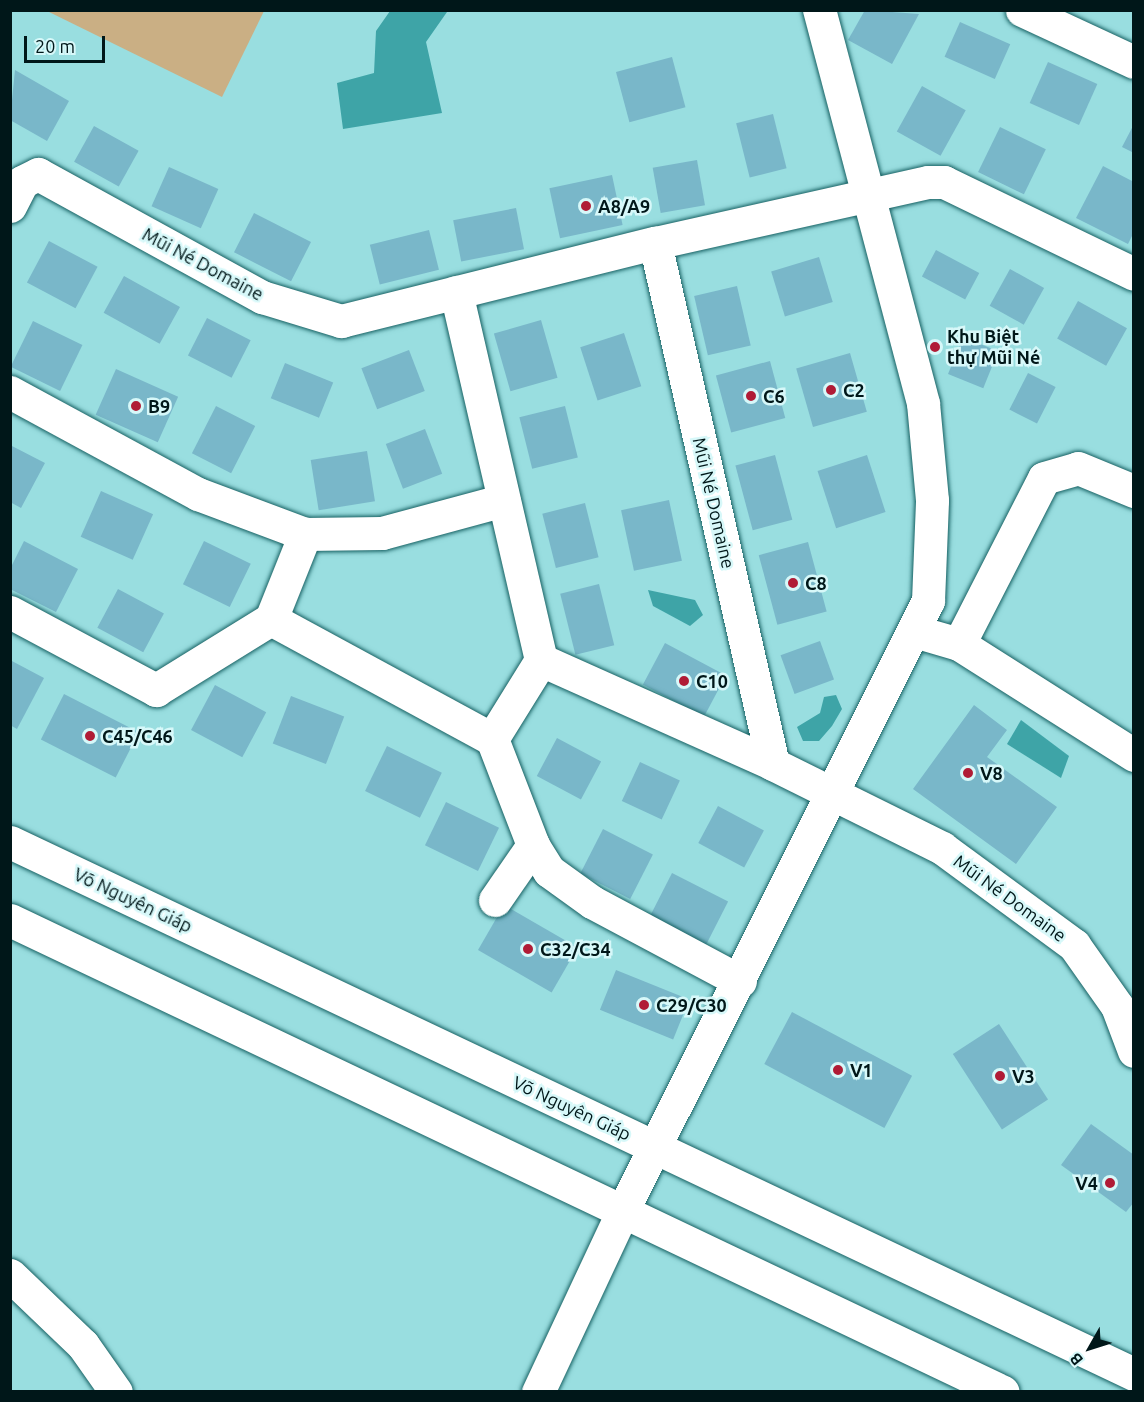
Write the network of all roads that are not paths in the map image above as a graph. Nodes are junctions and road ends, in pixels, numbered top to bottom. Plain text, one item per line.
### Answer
1 (819, 10) edge
2 (1022, 10) edge
3 (1134, 62) edge
4 (865, 197) junction
5 (10, 206) edge
6 (655, 243) junction
7 (1134, 274) edge
8 (456, 292) junction
9 (10, 392) edge
10 (1134, 490) edge
11 (504, 500) junction
12 (304, 534) junction
13 (10, 612) edge
14 (271, 619) junction
15 (914, 631) junction
16 (958, 644) junction
17 (542, 660) junction
18 (492, 739) junction
19 (1134, 755) edge
20 (773, 764) junction
21 (834, 798) junction
22 (10, 842) edge
23 (533, 845) junction
24 (495, 900) dead end
25 (10, 920) edge
26 (740, 981) junction
27 (1134, 1052) edge
28 (656, 1147) junction
29 (624, 1208) junction
30 (10, 1275) edge
31 (1134, 1374) edge
32 (117, 1392) edge
33 (538, 1392) edge
34 (1003, 1392) edge

1 - 4 street
2 - 3 street
4 - 6 street, Mũi Né Domaine
4 - 7 street, Mũi Né Domaine
4 - 15 street
5 - 8 street, Mũi Né Domaine
6 - 8 street, Mũi Né Domaine
6 - 20 street, Mũi Né Domaine
8 - 11 street
9 - 12 street
10 - 16 street
11 - 12 street
11 - 17 street
12 - 14 street
13 - 14 street
14 - 18 street
15 - 16 street
15 - 21 street
16 - 19 street
17 - 18 street
17 - 20 street, Mũi Né Domaine
18 - 23 street
20 - 21 street, Mũi Né Domaine
21 - 26 street
21 - 27 street, Mũi Né Domaine
22 - 28 street, Võ Nguyên Giáp
23 - 24 street
23 - 26 street
25 - 29 street
26 - 28 street
28 - 29 street
28 - 31 street, Võ Nguyên Giáp
29 - 33 street
29 - 34 street
30 - 32 street

